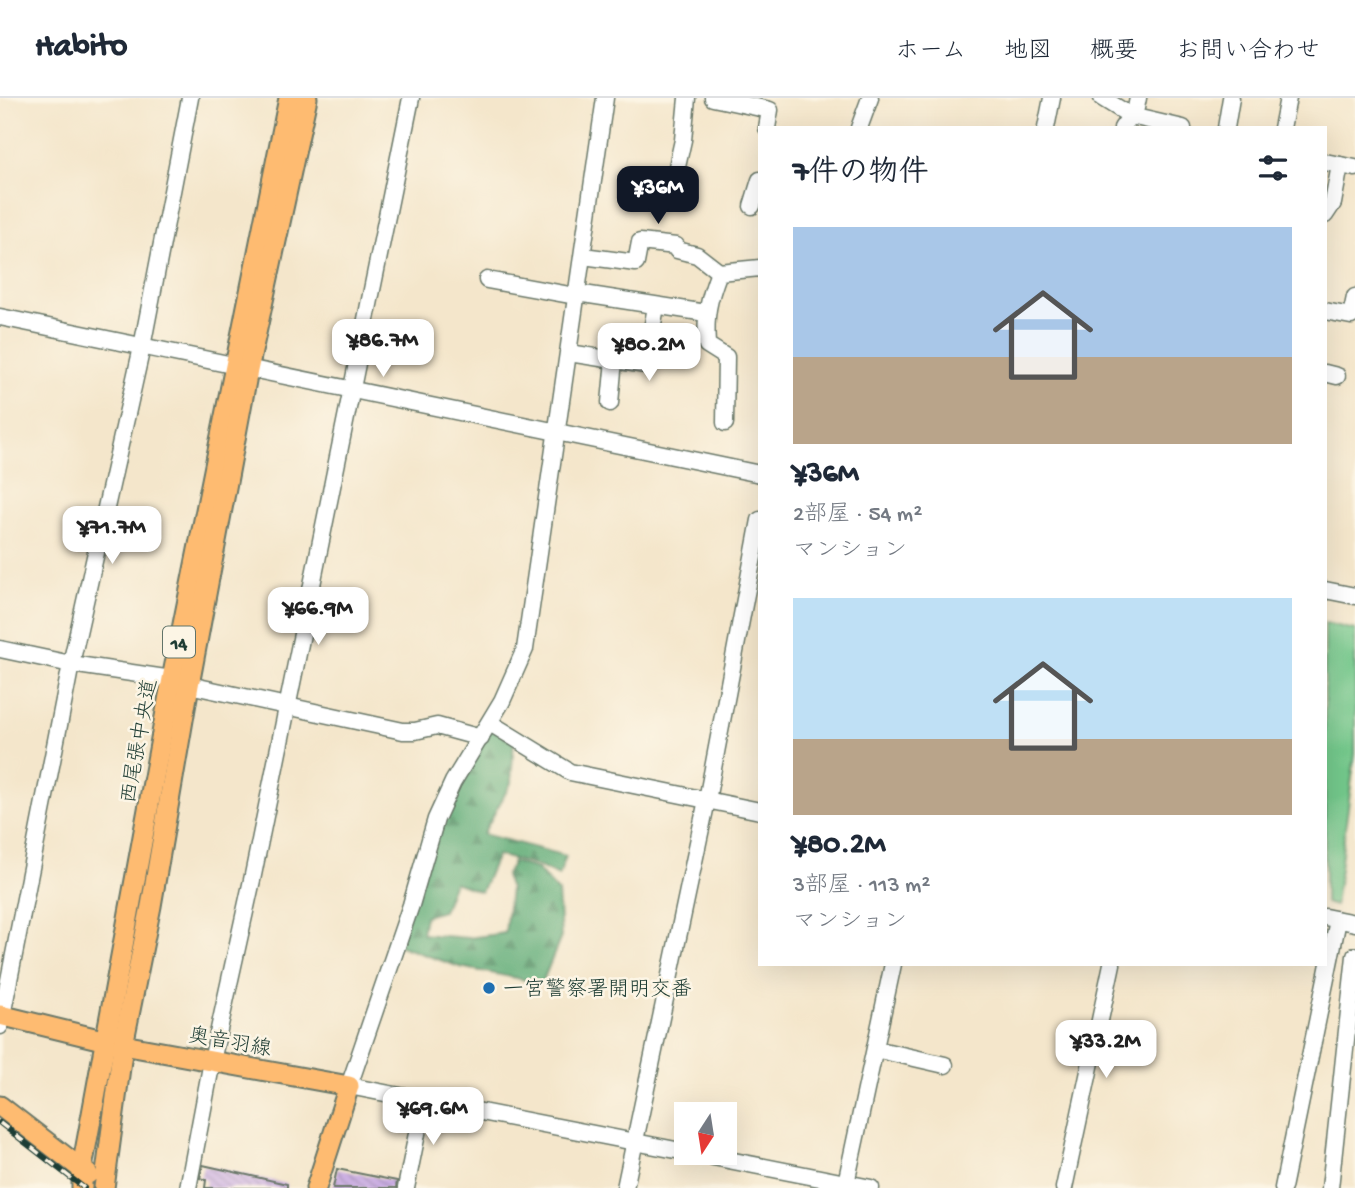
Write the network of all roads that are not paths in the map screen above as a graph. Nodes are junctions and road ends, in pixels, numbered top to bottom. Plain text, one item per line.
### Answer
1 (190, 98) edge
2 (289, 98) edge
3 (307, 98) edge
4 (411, 98) edge
5 (605, 98) edge
6 (687, 98) edge
7 (870, 98) edge
8 (1052, 98) edge
9 (1102, 98) edge
10 (1138, 98) edge
11 (1231, 98) edge
12 (1288, 98) edge
13 (727, 99) edge
14 (1127, 122) edge
15 (767, 126) edge
16 (860, 126) edge
17 (1046, 126) edge
18 (1164, 126) edge
19 (1226, 126) edge
20 (1282, 126) edge
21 (1340, 165) edge
22 (758, 186) edge
23 (672, 189) dead end
24 (752, 206) dead end
25 (1327, 212) edge
26 (583, 256) junction
27 (758, 268) edge
28 (719, 272) junction
29 (487, 280) dead end
30 (578, 293) junction
31 (1355, 298) edge
32 (656, 306) junction
33 (1327, 311) edge
34 (706, 313) junction
35 (0, 317) edge
36 (142, 347) junction
37 (569, 353) junction
38 (614, 360) junction
39 (241, 368) junction
40 (351, 391) junction
41 (610, 403) dead end
42 (725, 423) dead end
43 (557, 434) junction
44 (758, 474) edge
45 (758, 531) edge
46 (1327, 590) edge
47 (1355, 596) edge
48 (0, 649) edge
49 (71, 664) junction
50 (180, 682) junction
51 (287, 705) junction
52 (490, 723) junction
53 (481, 738) junction
54 (707, 800) junction
55 (758, 811) edge
56 (1331, 919) edge
57 (1355, 923) edge
58 (1327, 941) edge
59 (1355, 956) edge
60 (893, 966) edge
61 (1112, 966) edge
62 (1323, 966) edge
63 (1, 1019) edge
64 (114, 1043) junction
65 (875, 1049) junction
66 (212, 1060) junction
67 (945, 1065) dead end
68 (349, 1086) junction
69 (424, 1100) junction
70 (0, 1106) edge
71 (634, 1142) junction
72 (674, 1150) edge
73 (737, 1162) edge
74 (82, 1178) edge
75 (846, 1186) edge
76 (104, 1188) edge
77 (188, 1188) edge
78 (316, 1188) edge
79 (407, 1188) edge
80 (625, 1188) edge
81 (871, 1188) edge
82 (1064, 1188) edge
83 (1283, 1188) edge
84 (1330, 1188) edge

1 - 36 street
2 - 39 main road, 西尾張中央道 / 14
3 - 39 main road, 西尾張中央道 / 14
4 - 40 street
5 - 26 street
6 - 23 street
7 - 16 street
8 - 17 street
9 - 14 street
10 - 14 street
11 - 19 street
12 - 20 street
13 - 15 street
14 - 18 street
21 - 25 street
22 - 24 street
26 - 28 street
26 - 30 street
27 - 28 street
28 - 34 street
29 - 30 street
30 - 32 street
30 - 37 street
31 - 33 street
32 - 34 street
32 - 38 street
34 - 42 street
35 - 36 street
36 - 39 street
36 - 49 street
37 - 38 street
37 - 43 street
38 - 41 street
39 - 40 street
39 - 50 main road, 西尾張中央道 / 14
40 - 43 street
40 - 51 street
43 - 44 street
43 - 52 street
45 - 54 street
46 - 47 street
48 - 49 street
49 - 50 street
49 - 63 street
50 - 51 street
50 - 64 main road, 西尾張中央道 / 14
51 - 53 street
51 - 66 street
52 - 53 street
52 - 54 street
53 - 68 street
54 - 55 street
54 - 71 street
56 - 57 street
56 - 58 street
59 - 84 street
60 - 65 street
61 - 82 street
62 - 83 street
63 - 64 main road, 奥音羽線
64 - 66 main road, 奥音羽線
64 - 74 main road, 西尾張中央道 / 14
64 - 76 main road, 西尾張中央道 / 14
65 - 67 street
65 - 75 street
66 - 68 main road, 奥音羽線
66 - 77 street
68 - 69 street
68 - 78 main road
69 - 71 street
69 - 79 street
70 - 74 main road
71 - 72 street
71 - 80 street
73 - 75 street
74 - 76 main road
75 - 81 street

